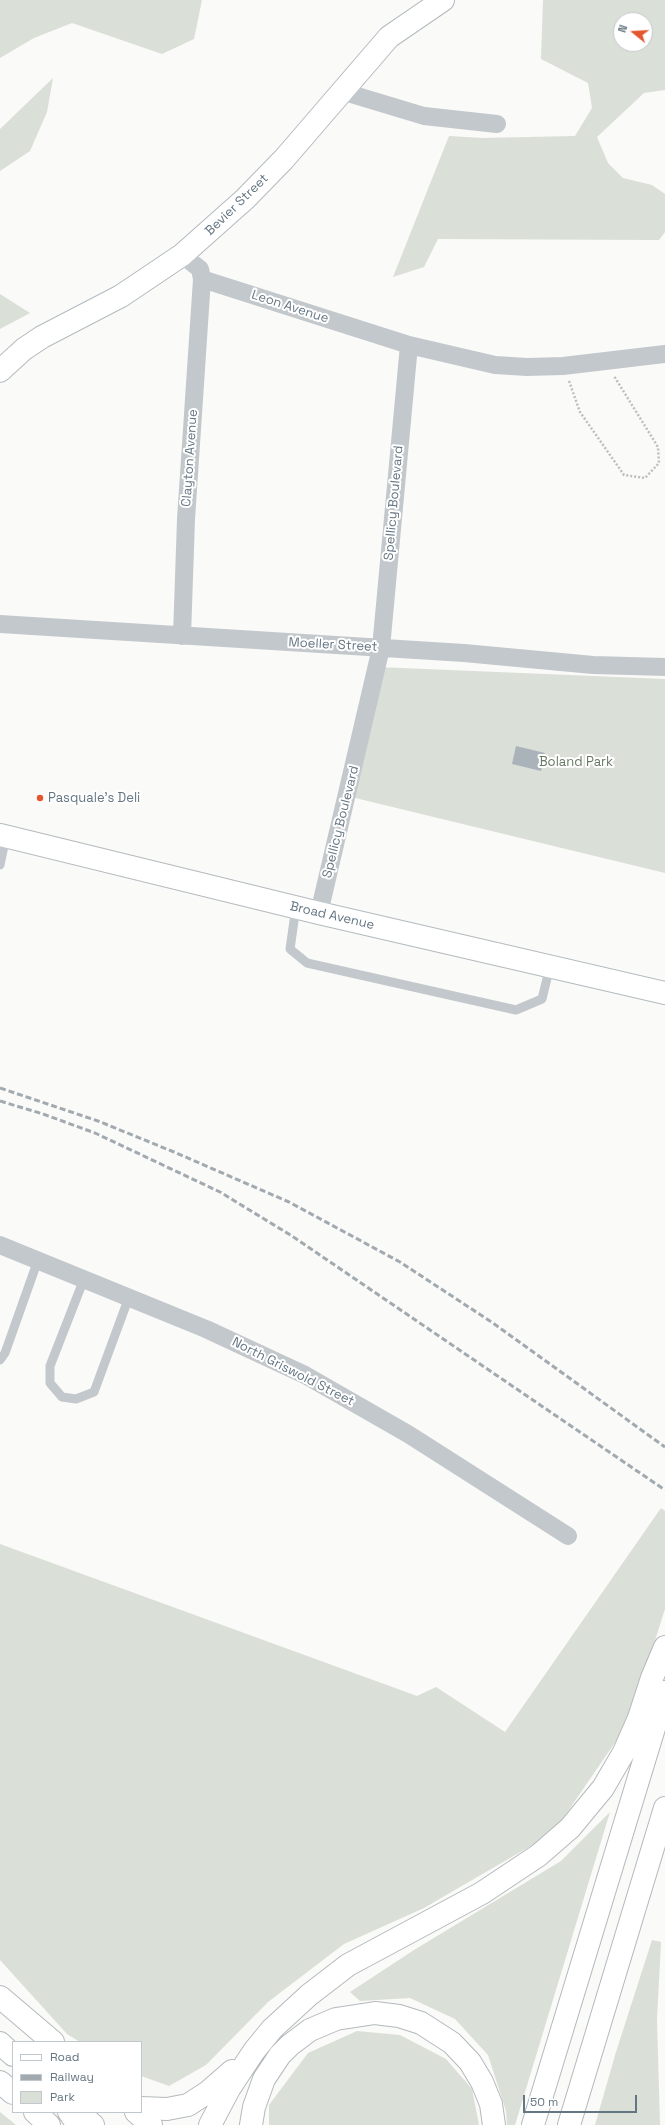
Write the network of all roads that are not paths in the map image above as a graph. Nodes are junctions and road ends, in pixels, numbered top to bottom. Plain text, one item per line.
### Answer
1 (443, 0) edge
2 (341, 91) junction
3 (497, 124) dead end
4 (182, 255) junction
5 (202, 279) junction
6 (409, 346) junction
7 (665, 354) edge
8 (1, 369) edge
9 (0, 624) edge
10 (182, 636) junction
11 (381, 648) junction
12 (665, 667) edge
13 (3, 836) edge
14 (0, 865) edge
15 (296, 907) junction
16 (319, 913) junction
17 (550, 966) junction
18 (665, 993) edge
19 (0, 1245) edge
20 (38, 1260) junction
21 (84, 1279) junction
22 (129, 1297) junction
23 (0, 1360) edge
24 (568, 1536) dead end
25 (665, 1647) edge
26 (660, 1689) edge
27 (665, 1808) edge
28 (0, 1981) edge
29 (0, 1997) edge
30 (30, 2022) junction
31 (52, 2041) edge
32 (0, 2043) edge
33 (254, 2051) junction
34 (12, 2053) edge
35 (0, 2082) edge
36 (12, 2092) edge
37 (142, 2108) edge
38 (36, 2113) edge
39 (70, 2113) edge
40 (79, 2113) edge
41 (137, 2113) edge
42 (50, 2125) edge
43 (78, 2125) edge
44 (93, 2125) edge
45 (151, 2125) edge
46 (210, 2125) edge
47 (252, 2125) edge
48 (494, 2125) edge
49 (533, 2125) edge
50 (569, 2125) edge

1 - 2 main road, Bevier Street
2 - 3 street
2 - 4 main road, Bevier Street
4 - 5 street
4 - 8 main road, Bevier Street
5 - 6 street, Leon Avenue
5 - 10 street, Clayton Avenue
6 - 7 street
6 - 11 street, Spellicy Boulevard
9 - 10 street, Moeller Street
10 - 11 street, Moeller Street
11 - 12 street, Moeller Street
11 - 16 street, Spellicy Boulevard
13 - 14 lane
13 - 15 main road, Broad Avenue
15 - 16 main road, Broad Avenue
15 - 17 lane
16 - 17 main road, Broad Avenue
17 - 18 main road, Broad Avenue
19 - 20 street, North Griswold Street
20 - 21 street, North Griswold Street
20 - 23 lane
21 - 22 street, North Griswold Street
21 - 22 lane
22 - 24 street, North Griswold Street
25 - 26 main road
26 - 33 main road
26 - 49 main road
27 - 50 main road
28 - 30 main road
29 - 30 main road
30 - 31 main road
32 - 34 main road
33 - 37 main road
33 - 46 main road
35 - 36 main road
38 - 42 main road
39 - 43 main road
40 - 44 main road
41 - 45 main road
47 - 48 main road

